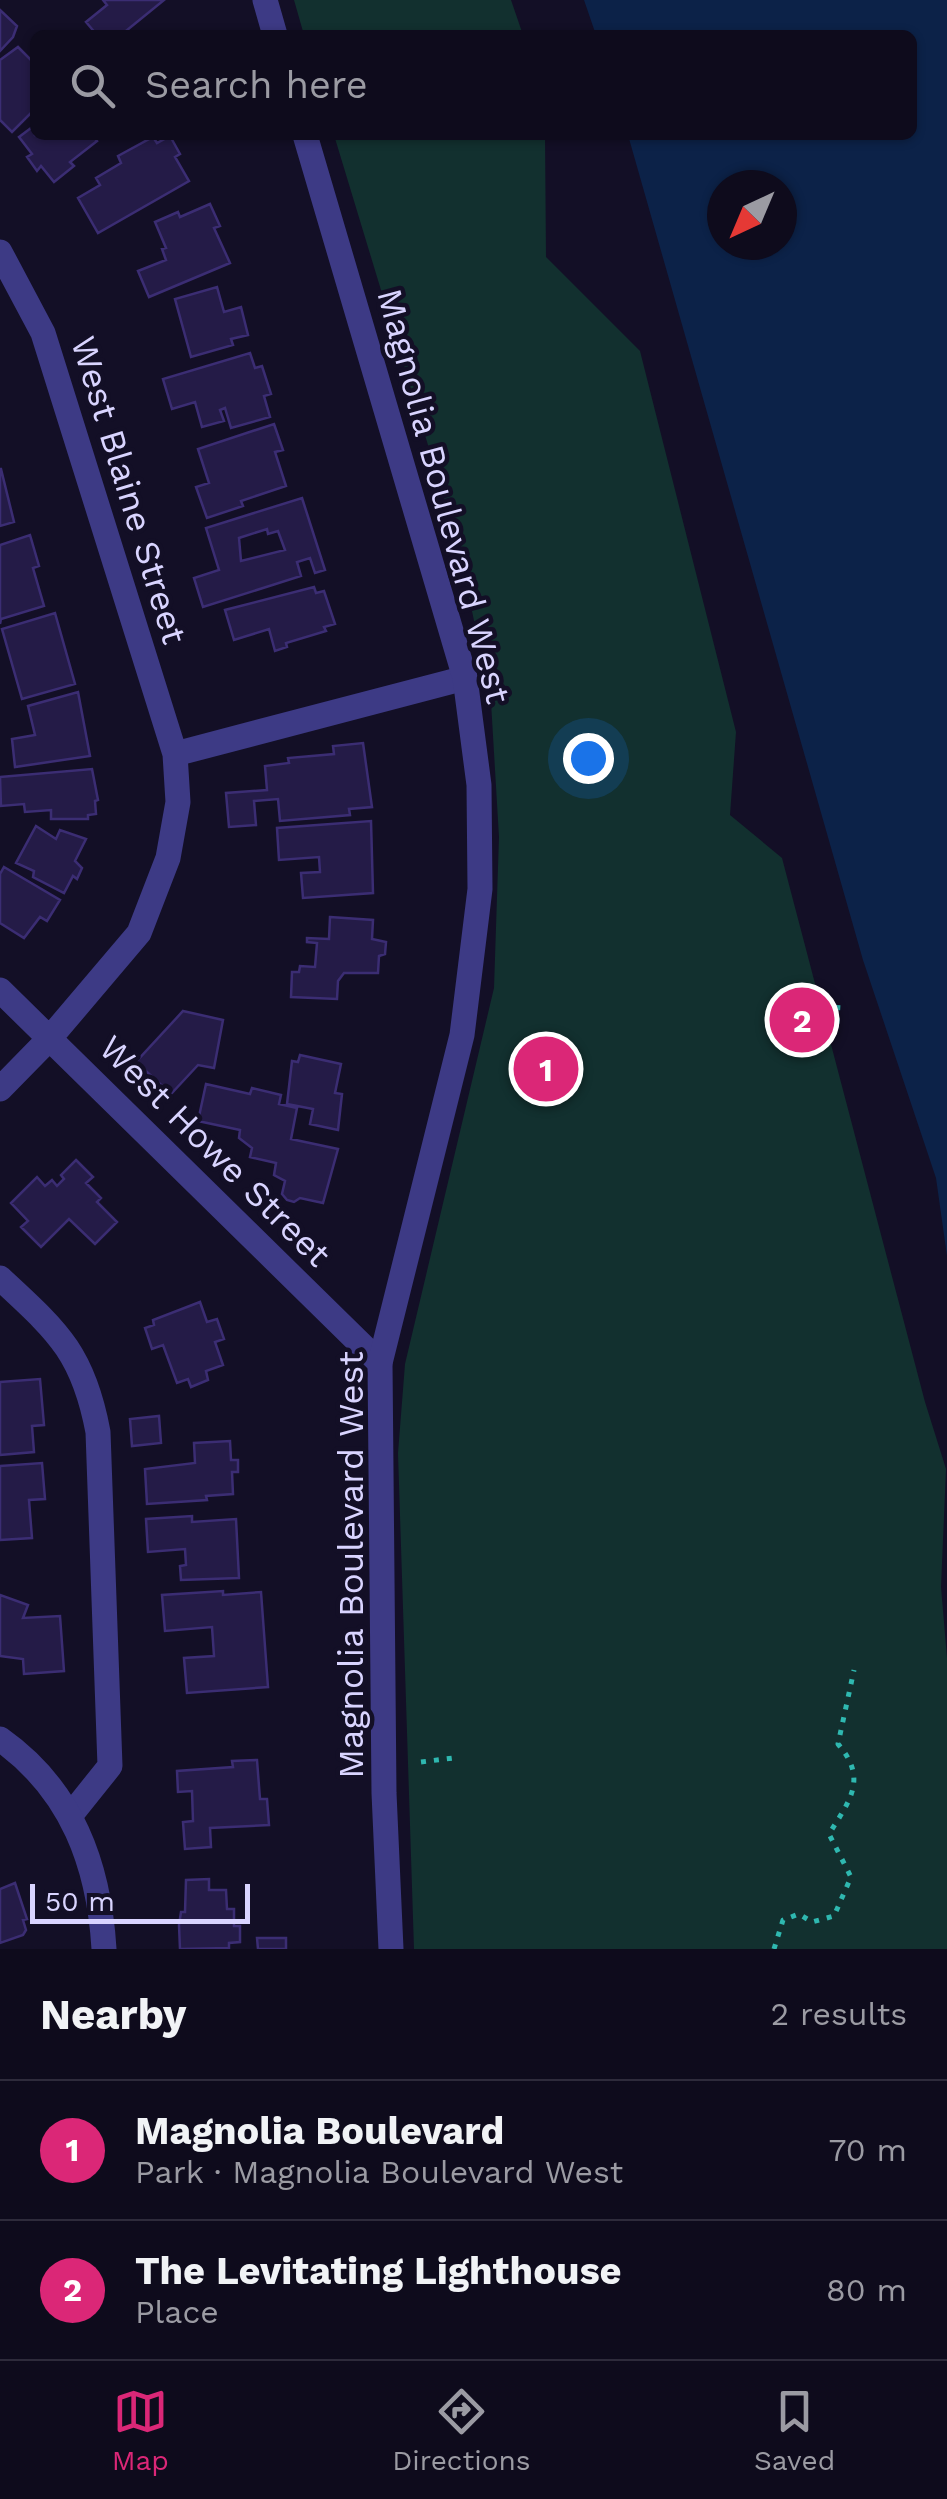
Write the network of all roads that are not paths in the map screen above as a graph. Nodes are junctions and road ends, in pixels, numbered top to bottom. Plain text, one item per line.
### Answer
1 (265, 0) edge
2 (274, 30) edge
3 (306, 140) edge
4 (0, 252) edge
5 (465, 678) junction
6 (176, 754) junction
7 (0, 990) edge
8 (50, 1038) junction
9 (0, 1089) edge
10 (0, 1278) edge
11 (380, 1363) junction
12 (0, 1740) edge
13 (70, 1816) junction
14 (104, 1949) edge
15 (391, 1949) edge

1 - 2 street
3 - 5 street, Magnolia Boulevard West
4 - 6 street, West Blaine Street
5 - 6 street
5 - 11 street, Magnolia Boulevard West
6 - 8 street, West Blaine Street
7 - 8 street, West Howe Street
8 - 9 street, West Blaine Street
8 - 11 street, West Howe Street
10 - 13 street
11 - 15 street, Magnolia Boulevard West
12 - 13 street
13 - 14 street

